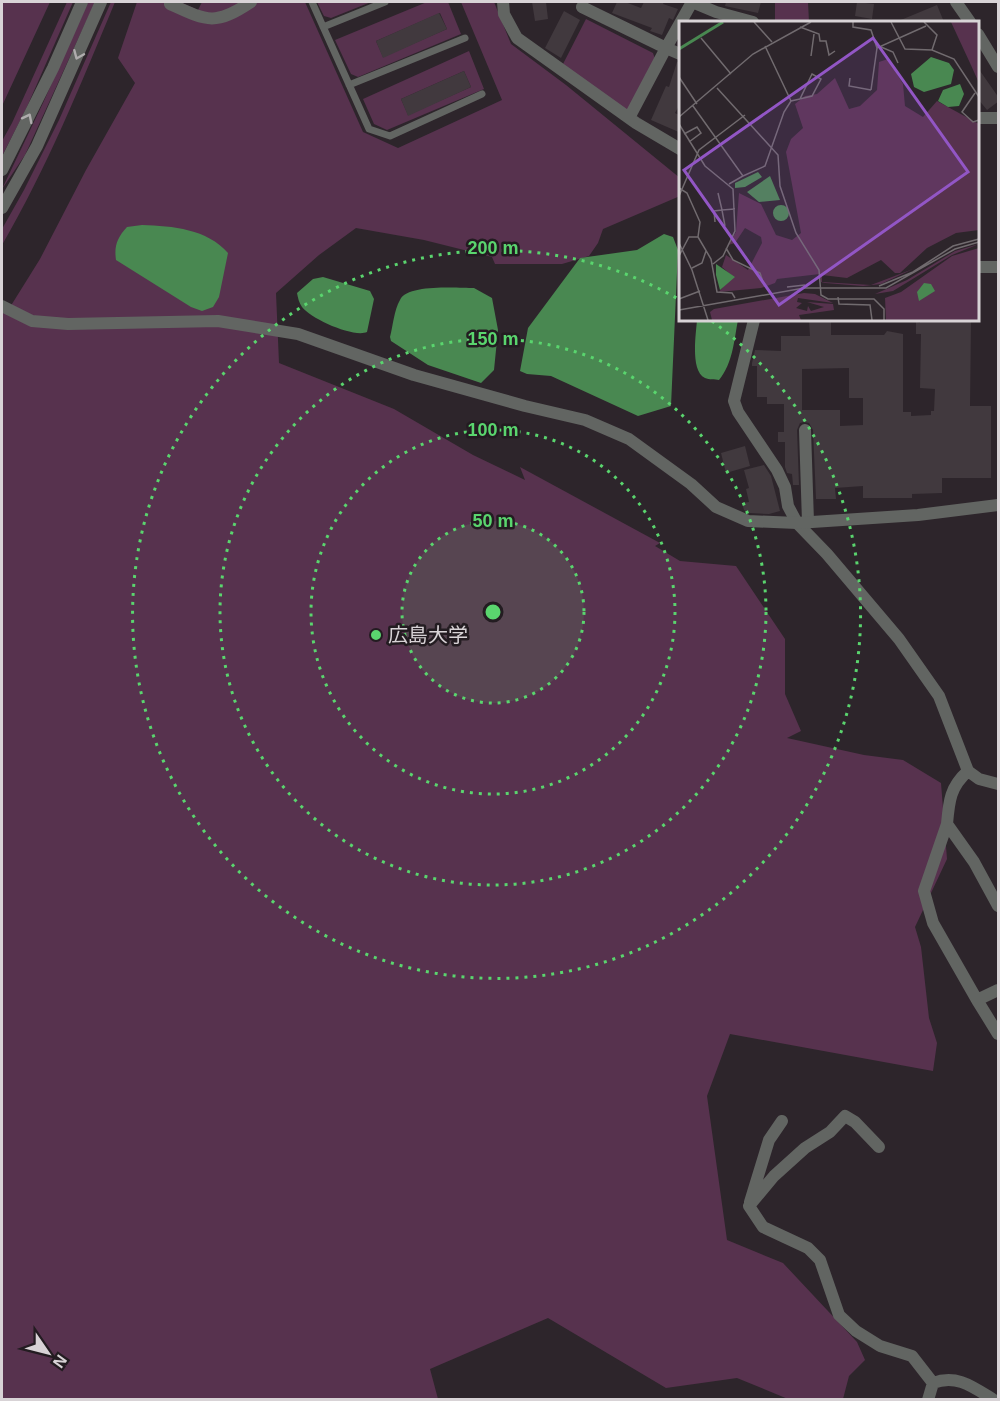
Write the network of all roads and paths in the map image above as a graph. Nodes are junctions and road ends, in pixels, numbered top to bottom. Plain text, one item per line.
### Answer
1 (82, 2) edge
2 (101, 2) edge
3 (251, 2) edge
4 (312, 2) edge
5 (385, 2) edge
6 (503, 2) edge
7 (692, 2) edge
8 (956, 2) edge
9 (170, 4) dead end
10 (582, 7) dead end
11 (681, 21) edge
12 (749, 21) edge
13 (969, 21) edge
14 (679, 25) edge
15 (323, 27) junction
16 (979, 36) edge
17 (465, 38) dead end
18 (666, 48) junction
19 (679, 53) edge
20 (999, 67) edge
21 (349, 85) junction
22 (482, 94) dead end
23 (629, 118) junction
24 (979, 118) edge
25 (999, 118) edge
26 (679, 148) edge
27 (2, 170) edge
28 (2, 208) edge
29 (979, 267) edge
30 (999, 267) edge
31 (2, 306) edge
32 (754, 321) edge
33 (805, 430) dead end
34 (999, 506) edge
35 (802, 523) junction
36 (968, 771) junction
37 (999, 784) edge
38 (947, 824) junction
39 (999, 906) edge
40 (999, 990) edge
41 (977, 1000) junction
42 (998, 1034) edge
43 (782, 1121) dead end
44 (879, 1147) dead end
45 (749, 1206) junction
46 (933, 1383) junction
47 (928, 1400) edge
48 (994, 1400) edge

27 -> 1 street
2 -> 28 street
3 - 9 street
4 - 15 lane
5 - 15 lane
6 - 23 street
7 - 11 street
7 - 12 street
8 - 13 street
10 - 18 street
14 - 18 street
15 - 21 lane
16 - 20 street
17 - 21 lane
18 - 19 street
18 - 23 street
21 - 22 lane
23 - 26 street
24 - 25 street
29 - 30 street
31 - 35 street
32 - 35 street
33 - 35 street
34 - 35 street
35 - 36 street
36 - 37 street
36 - 38 street
38 - 39 street
38 - 41 street
40 - 41 street
41 - 42 street
43 - 45 street
44 - 45 street
45 - 46 street
46 - 47 street
46 - 48 street

